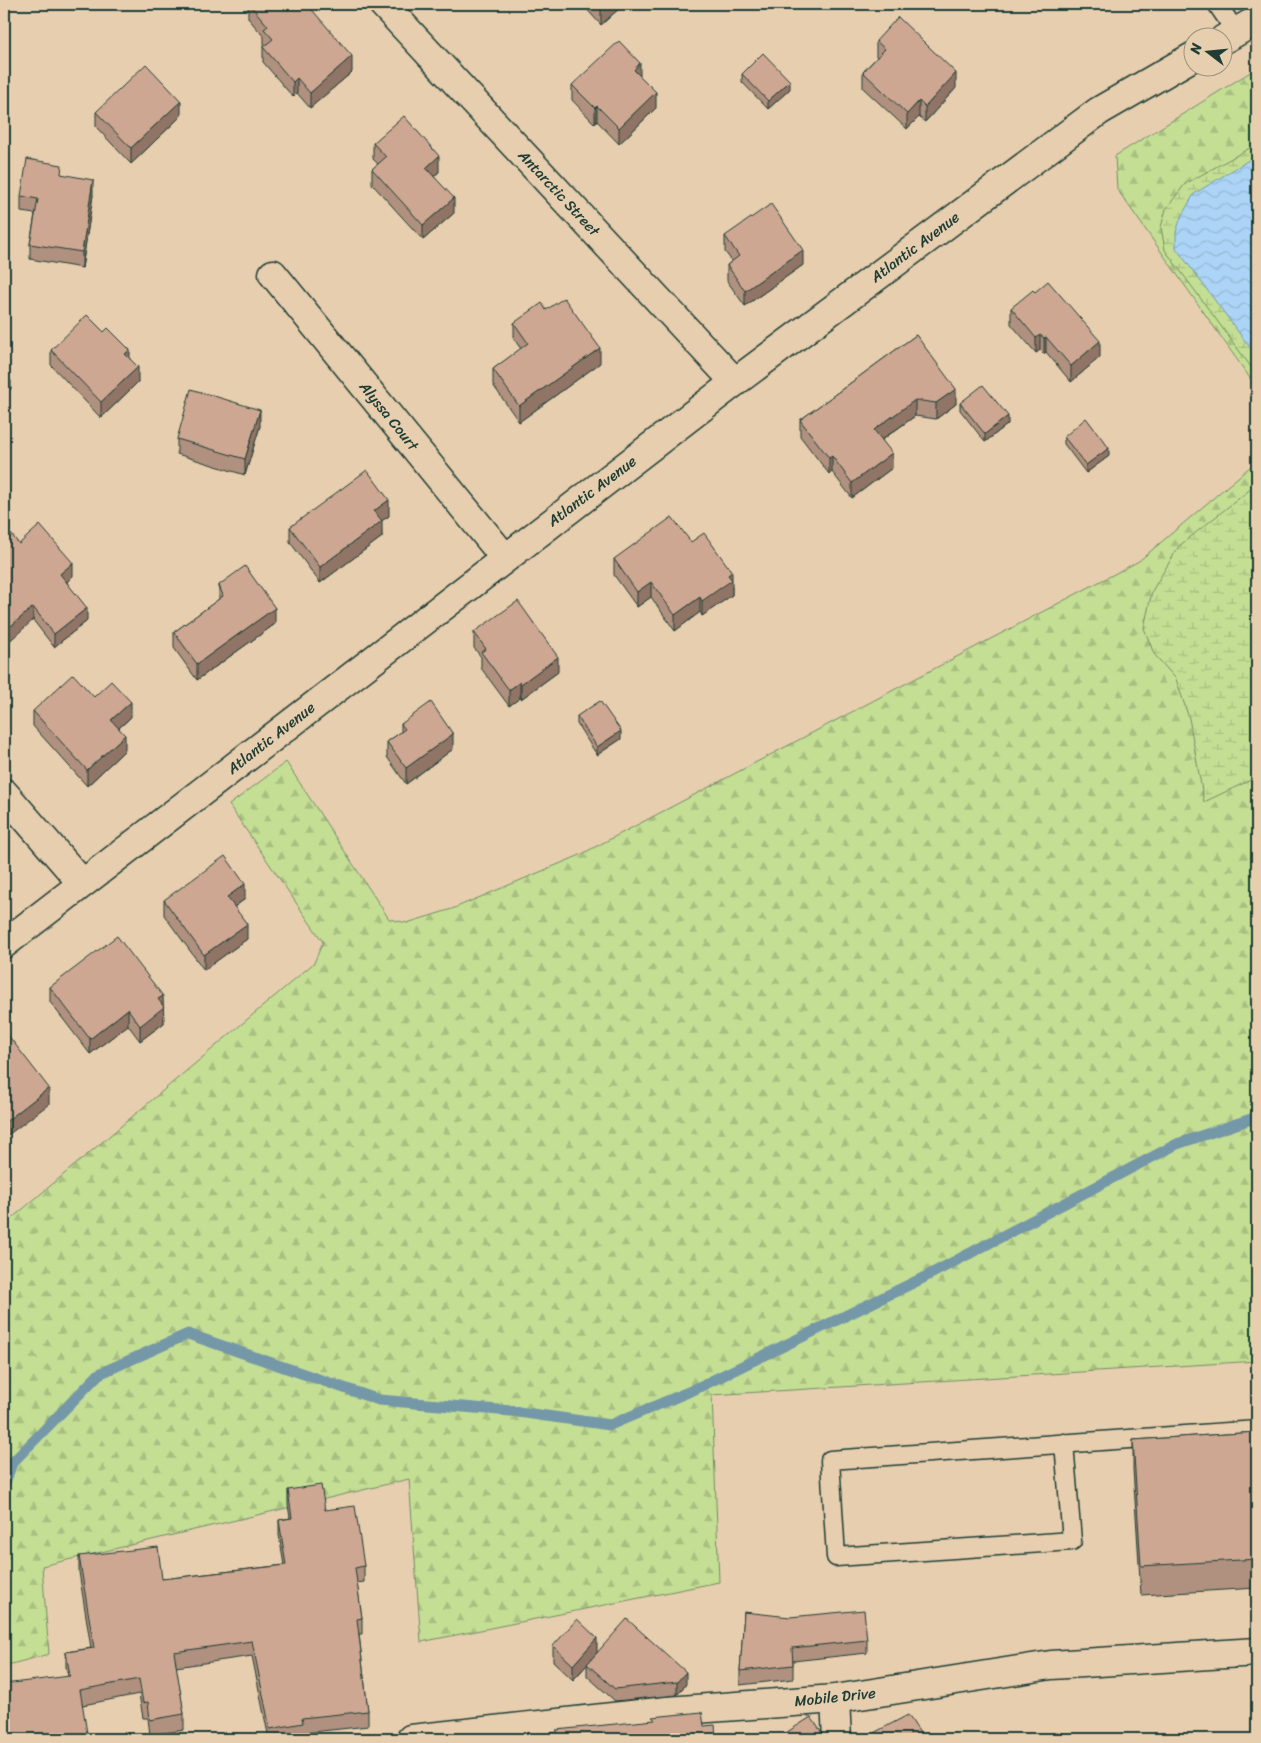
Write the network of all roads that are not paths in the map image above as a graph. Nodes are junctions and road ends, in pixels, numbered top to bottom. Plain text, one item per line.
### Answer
1 (383, 4) edge
2 (1217, 4) edge
3 (1239, 31) edge
4 (1184, 62) edge
5 (272, 274) dead end
6 (735, 382) junction
7 (504, 558) junction
8 (4, 793) edge
9 (82, 883) junction
10 (4, 944) edge
11 (1257, 1430) edge
12 (1064, 1443) junction
13 (1257, 1652) edge
14 (835, 1699) junction
15 (411, 1739) edge
16 (837, 1739) edge

1 - 6 street, Antarctic Street
2 - 3 lane
4 - 6 street, Atlantic Avenue
5 - 7 street, Alyssa Court
6 - 7 street, Atlantic Avenue
7 - 9 street, Atlantic Avenue
8 - 9 street
9 - 10 street, Atlantic Avenue
11 - 12 lane
12 - 12 lane
13 - 14 street, Mobile Drive
14 - 15 street, Mobile Drive
14 - 16 street

